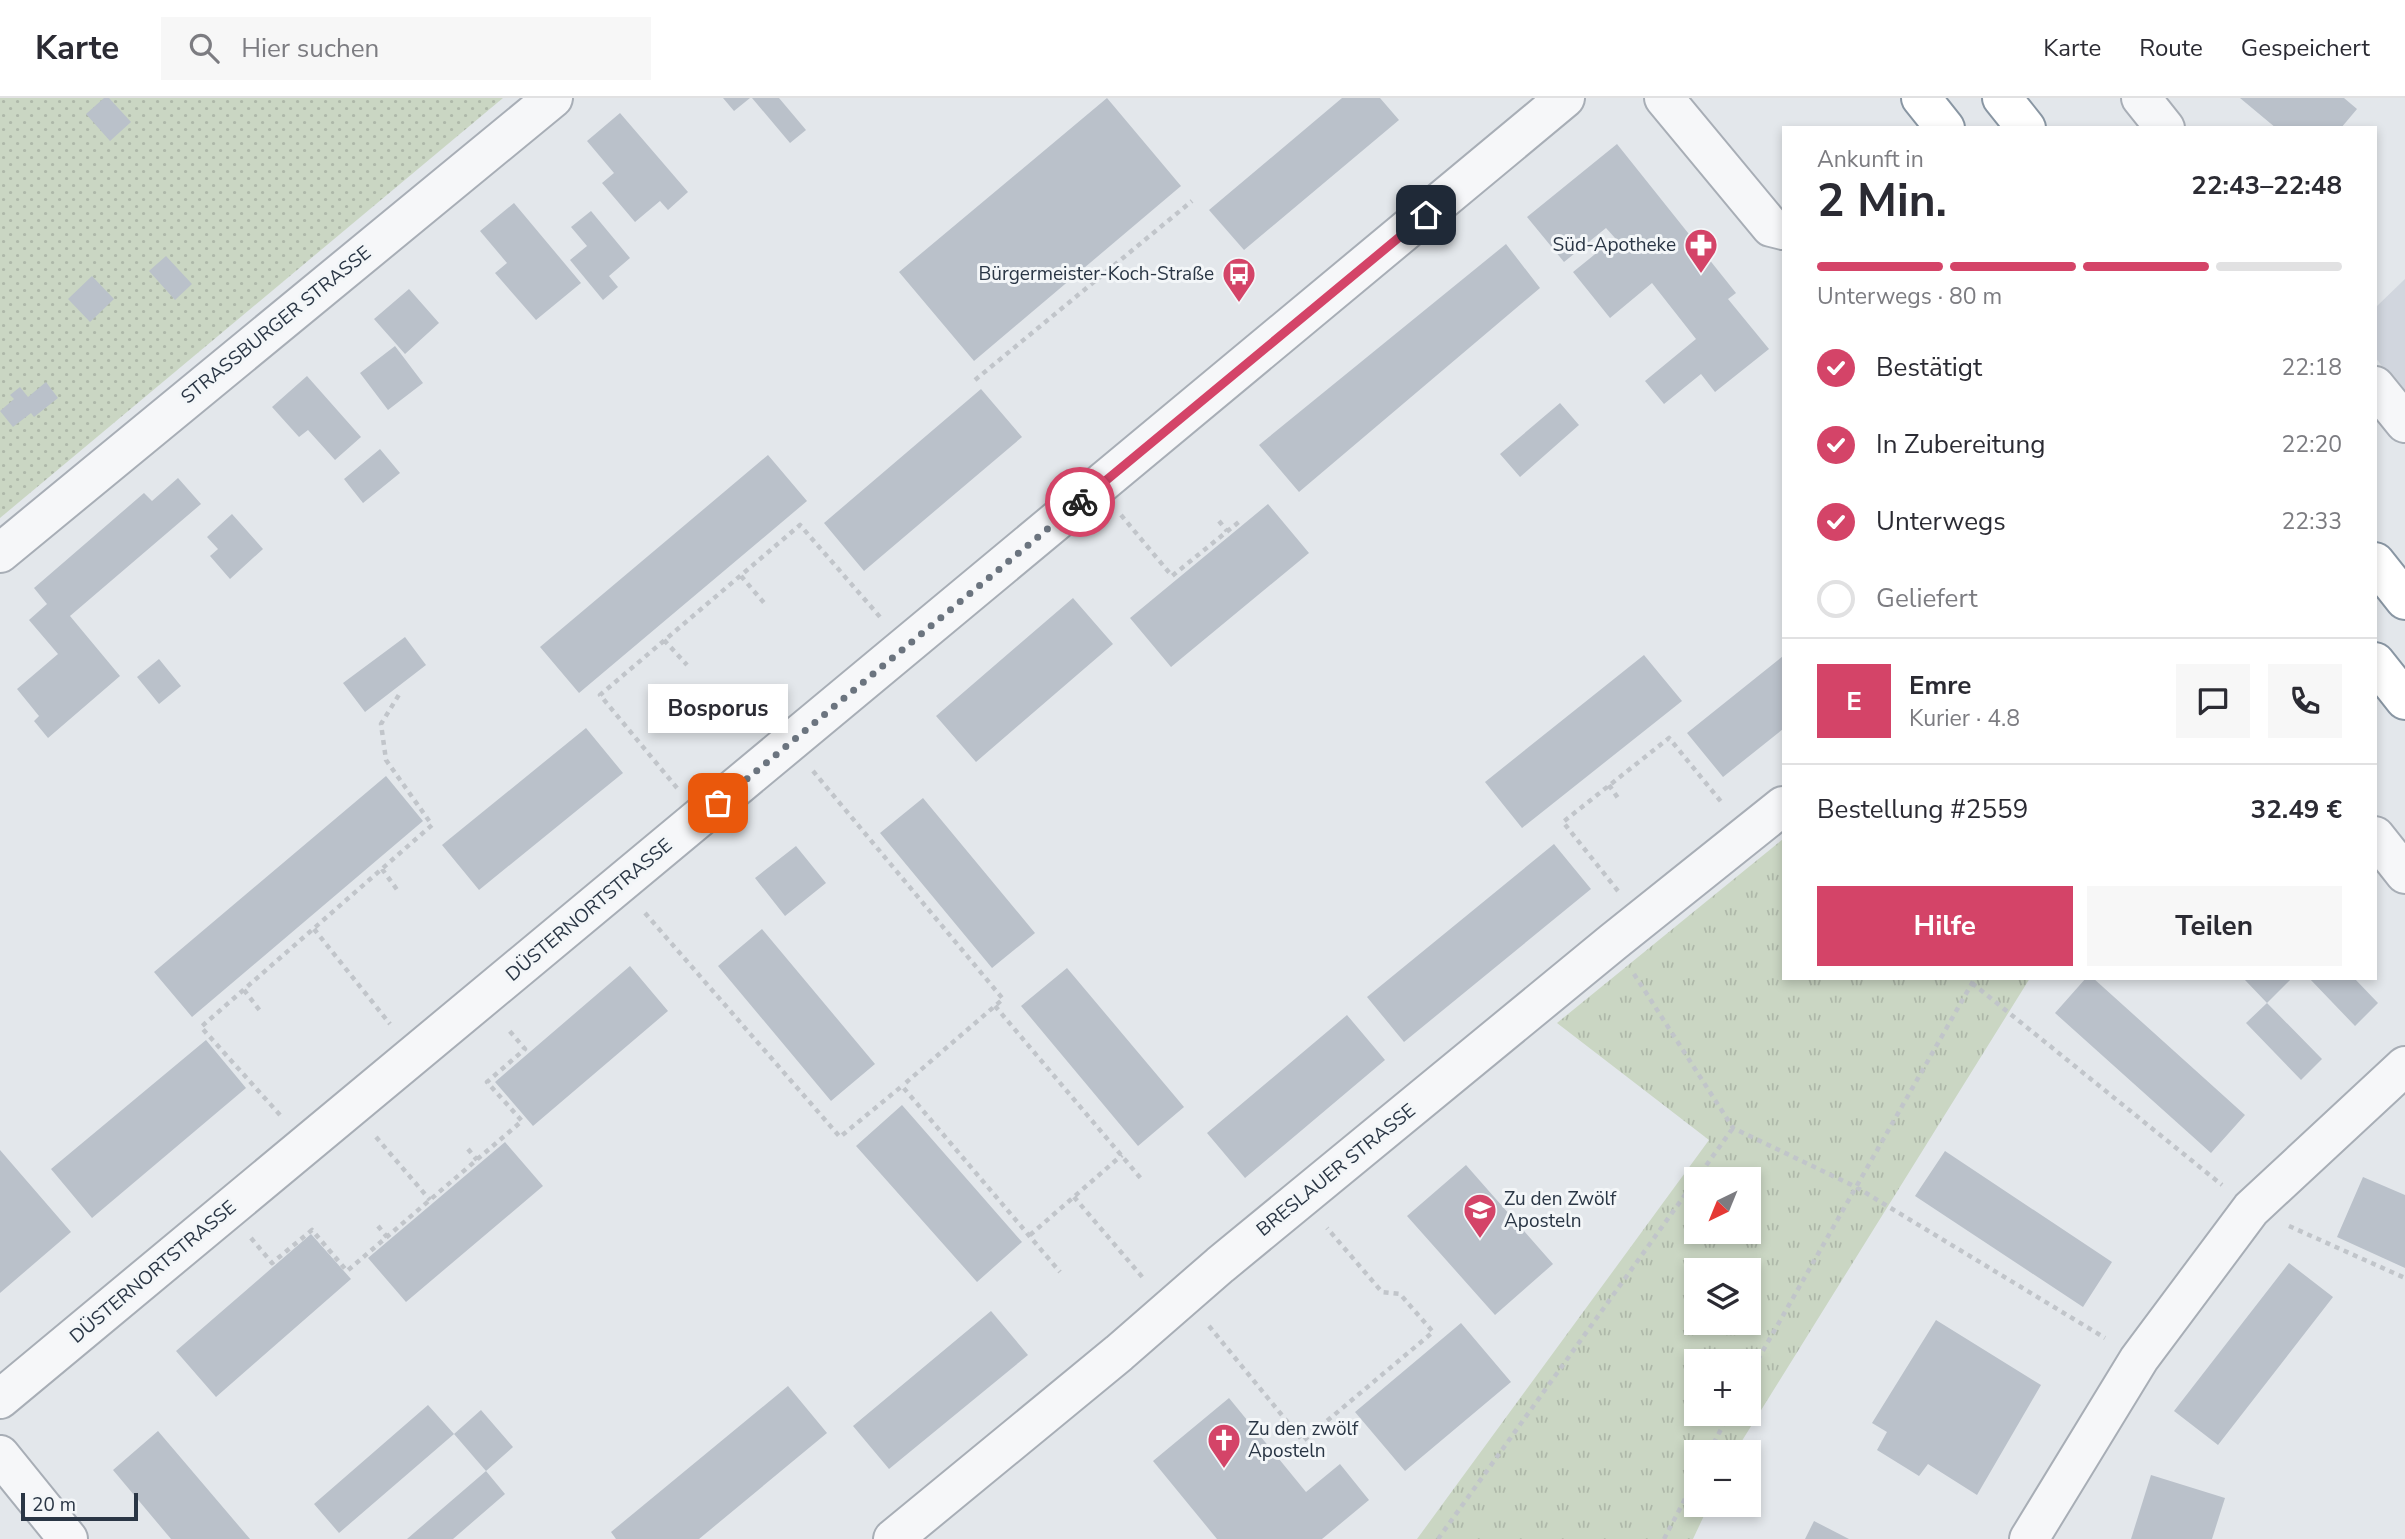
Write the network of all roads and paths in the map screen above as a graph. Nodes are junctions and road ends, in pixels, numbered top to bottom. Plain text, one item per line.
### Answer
1 (553, 98) edge
2 (1564, 98) edge
3 (1664, 98) edge
4 (1921, 98) edge
5 (2002, 98) edge
6 (2141, 98) edge
7 (1943, 126) edge
8 (2024, 126) edge
9 (2163, 126) edge
10 (1192, 201) dead end
11 (1782, 230) edge
12 (975, 380) dead end
13 (2377, 388) edge
14 (2405, 423) edge
15 (1097, 487) junction
16 (1219, 520) dead end
17 (1240, 521) dead end
18 (1227, 531) junction
19 (0, 553) edge
20 (2377, 565) edge
21 (740, 576) junction
22 (2405, 600) edge
23 (765, 604) dead end
24 (664, 640) junction
25 (905, 647) junction
26 (687, 665) dead end
27 (2377, 665) edge
28 (400, 693) dead end
29 (2405, 700) edge
30 (789, 744) junction
31 (1609, 786) junction
32 (1620, 801) dead end
33 (1782, 807) edge
34 (701, 816) junction
35 (1748, 835) junction
36 (2377, 839) edge
37 (382, 869) junction
38 (2405, 874) edge
39 (620, 884) junction
40 (398, 891) dead end
41 (314, 929) junction
42 (1628, 931) junction
43 (1974, 981) edge
44 (244, 990) junction
45 (481, 999) junction
46 (995, 1006) junction
47 (261, 1012) dead end
48 (415, 1054) junction
49 (2405, 1066) edge
50 (902, 1086) junction
51 (351, 1107) junction
52 (1733, 1128) junction
53 (306, 1144) junction
54 (468, 1149) dead end
55 (1122, 1155) junction
56 (477, 1160) junction
57 (1143, 1181) dead end
58 (1856, 1187) junction
59 (1074, 1196) junction
60 (1301, 1199) junction
61 (430, 1200) junction
62 (2251, 1209) junction
63 (227, 1210) junction
64 (378, 1226) dead end
65 (1030, 1235) junction
66 (387, 1237) junction
67 (1060, 1272) dead end
68 (2405, 1278) edge
69 (1177, 1302) junction
70 (1761, 1354) edge
71 (2139, 1359) junction
72 (0, 1399) edge
73 (0, 1455) edge
74 (1684, 1501) edge
75 (68, 1539) edge
76 (893, 1539) edge
77 (1438, 1539) edge
78 (1664, 1539) edge
79 (2029, 1539) edge

1 - 19 street, STRASSBURGER STRASSE
2 - 15 street, DÜSTERNORTSTRASSE
3 - 11 street
4 - 7 highway
5 - 8 highway
6 - 9 street
10 - 12 path
13 - 14 street
15 - 18 path
15 - 25 street, DÜSTERNORTSTRASSE
16 - 18 path
17 - 18 path
20 - 22 highway
21 - 23 path
21 - 24 path
21 - 25 path
24 - 26 path
24 - 34 path
25 - 30 street, DÜSTERNORTSTRASSE
27 - 29 highway
28 - 37 path
30 - 34 street, DÜSTERNORTSTRASSE
30 - 46 path
31 - 32 path
31 - 35 path
31 - 42 path
33 - 35 street, BRESLAUER STRASSE
34 - 39 street, DÜSTERNORTSTRASSE
35 - 42 street, BRESLAUER STRASSE
36 - 38 street
37 - 40 path
37 - 41 path
39 - 45 street, DÜSTERNORTSTRASSE
39 - 50 path
41 - 44 path
41 - 48 path
42 - 52 path
42 - 60 street, BRESLAUER STRASSE
43 - 58 path
43 - 62 path
44 - 47 path
44 - 53 path
45 - 48 street, DÜSTERNORTSTRASSE
45 - 56 path
46 - 50 path
46 - 55 path
48 - 51 street, DÜSTERNORTSTRASSE
49 - 62 street
50 - 65 path
51 - 53 street, DÜSTERNORTSTRASSE
51 - 61 path
52 - 58 path
52 - 77 path
53 - 63 street, DÜSTERNORTSTRASSE
54 - 56 path
55 - 57 path
55 - 59 path
56 - 61 path
58 - 70 path
58 - 71 path
59 - 65 path
59 - 69 path
60 - 69 street, BRESLAUER STRASSE
60 - 69 path
61 - 66 path
62 - 68 path
62 - 71 street
63 - 66 path
63 - 72 street, DÜSTERNORTSTRASSE
64 - 66 path
65 - 67 path
69 - 76 street, BRESLAUER STRASSE
71 - 79 street
73 - 75 street
74 - 78 path

